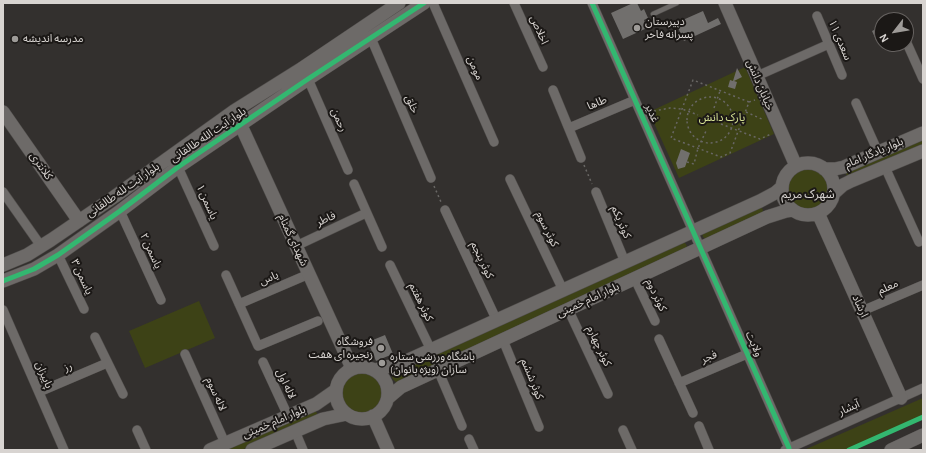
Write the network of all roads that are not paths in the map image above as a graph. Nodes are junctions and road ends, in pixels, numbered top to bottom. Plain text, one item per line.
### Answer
1 (399, 3) edge
2 (424, 3) edge
3 (433, 3) edge
4 (514, 3) edge
5 (592, 3) edge
6 (677, 3) edge
7 (725, 3) edge
8 (653, 14) dead end
9 (817, 16) dead end
10 (371, 38) junction
11 (829, 44) junction
12 (911, 52) edge
13 (542, 67) dead end
14 (842, 75) dead end
15 (757, 76) junction
16 (308, 79) junction
17 (923, 79) edge
18 (553, 90) dead end
19 (635, 100) junction
20 (856, 103) dead end
21 (234, 111) junction
22 (3, 112) edge
23 (241, 125) junction
24 (569, 128) junction
25 (923, 133) edge
26 (494, 142) dead end
27 (923, 151) edge
28 (878, 152) junction
29 (581, 158) road end
30 (796, 166) junction
31 (178, 167) junction
32 (844, 167) junction
33 (885, 167) junction
34 (824, 169) junction
35 (348, 170) dead end
36 (431, 178) road end
37 (510, 179) dead end
38 (851, 181) junction
39 (354, 184) dead end
40 (782, 188) junction
41 (3, 192) edge
42 (596, 192) road end
43 (833, 194) junction
44 (760, 201) junction
45 (444, 210) road end
46 (793, 210) junction
47 (120, 211) junction
48 (366, 213) junction
49 (818, 213) junction
50 (767, 217) junction
51 (79, 221) junction
52 (694, 231) junction
53 (918, 242) dead end
54 (41, 246) junction
55 (214, 246) dead end
56 (296, 246) junction
57 (382, 247) dead end
58 (701, 248) junction
59 (58, 255) junction
60 (625, 262) junction
61 (3, 265) edge
62 (390, 265) dead end
63 (309, 274) junction
64 (226, 275) dead end
65 (635, 279) junction
66 (3, 281) edge
67 (923, 285) edge
68 (563, 290) junction
69 (161, 300) dead end
70 (239, 304) junction
71 (84, 309) dead end
72 (568, 309) junction
73 (3, 310) edge
74 (862, 312) junction
75 (318, 321) dead end
76 (497, 321) junction
77 (655, 321) dead end
78 (95, 337) dead end
79 (659, 339) dead end
80 (503, 340) junction
81 (431, 350) junction
82 (185, 354) dead end
83 (747, 354) junction
84 (263, 362) dead end
85 (107, 363) junction
86 (352, 368) junction
87 (375, 370) junction
88 (438, 370) junction
89 (679, 383) junction
90 (923, 388) edge
91 (336, 390) junction
92 (38, 392) junction
93 (123, 394) dead end
94 (608, 394) dead end
95 (388, 398) junction
96 (901, 398) junction
97 (693, 413) dead end
98 (347, 414) junction
99 (288, 416) junction
100 (373, 416) junction
101 (462, 426) dead end
102 (699, 426) dead end
103 (539, 427) dead end
104 (137, 430) dead end
105 (624, 430) dead end
106 (295, 431) junction
107 (923, 436) edge
108 (469, 439) dead end
109 (225, 444) junction
110 (787, 449) edge
111 (64, 450) edge
112 (146, 450) edge
113 (210, 450) edge
114 (252, 450) edge
115 (304, 450) edge
116 (388, 450) edge
117 (474, 450) edge
118 (632, 450) edge
119 (710, 450) edge
120 (891, 450) edge

1 - 21 street, بلوار آیت لله طالقانی
2 - 10 street, بلوار آیت الله طالقانی
3 - 26 street, مومن
4 - 13 street, اخلاص
5 - 19 street, غدیر
6 - 8 lane
7 - 15 street, خیابان دانش
9 - 11 street, سعدی ۱۱
10 - 16 street, بلوار آیت الله طالقانی
10 - 36 street, خلق
11 - 14 street, سعدی ۱۱
11 - 15 street
12 - 17 street
15 - 30 street, خیابان دانش
16 - 23 street, بلوار آیت الله طالقانی
16 - 35 street, رحمن
18 - 24 street
19 - 24 street, طاها
19 - 52 street, غدیر
20 - 28 street
21 - 23 street, شهدای گمنام
21 - 51 street, بلوار آیت لله طالقانی
22 - 51 street, کلانتری
23 - 31 street, بلوار آیت الله طالقانی
23 - 56 street, شهدای گمنام
24 - 29 street
25 - 28 street, بلوار یادگار امام
27 - 33 street, بلوار یادگار امام
28 - 32 street, بلوار یادگار امام
30 - 34 street
30 - 40 street
31 - 47 street, بلوار آیت الله طالقانی
31 - 55 street, یاسمن ۱
32 - 34 street, بلوار یادگار امام
32 - 38 street
33 - 38 street, بلوار یادگار امام
33 - 53 street
34 - 43 street
37 - 68 street, کوثر سوم
38 - 43 street, بلوار یادگار امام
39 - 48 street
40 - 44 street, بلوار امام خمینی
40 - 46 street
41 - 54 street
42 - 60 street, کوثر یکم
43 - 49 street
44 - 50 street
44 - 52 street, بلوار امام خمینی
45 - 76 street, کوثر پنجم
46 - 49 street
46 - 50 street, بلوار امام خمینی
47 - 59 street, بلوار آیت الله طالقانی
47 - 69 street, یاسمن ۲
48 - 56 street, فاطر
48 - 57 street
49 - 74 street, ارشاد
50 - 58 street, بلوار امام خمینی
51 - 54 street, بلوار آیت لله طالقانی
52 - 58 street, غدیر
52 - 60 street, بلوار امام خمینی
54 - 61 street, بلوار آیت لله طالقانی
56 - 63 street, شهدای گمنام
58 - 65 street, بلوار امام خمینی
58 - 83 street, ولایت
59 - 66 street, بلوار آیت الله طالقانی
59 - 71 street, یاسمن ۳
60 - 68 street, بلوار امام خمینی
62 - 81 street, کوثر هفتم
63 - 70 street, یاس
63 - 86 street, شهدای گمنام
64 - 70 street
65 - 72 street, بلوار امام خمینی
65 - 77 street, کوثر دوم
67 - 74 street, معلم
68 - 76 street, بلوار امام خمینی
70 - 75 street
72 - 80 street, بلوار امام خمینی
72 - 94 street, کوثر چهارم
73 - 92 street, پاییزان
74 - 96 street, ارشاد
76 - 81 street, بلوار امام خمینی
78 - 85 street
79 - 89 street
80 - 88 street, بلوار امام خمینی
80 - 103 street, کوثر ششم
81 - 87 street, بلوار امام خمینی
82 - 109 street, لاله سوم
83 - 89 street, فجر
83 - 110 street, ولایت
84 - 99 street, لاله اول
85 - 92 street, رز
85 - 93 street
86 - 87 street
86 - 91 street
87 - 95 street
88 - 95 street, بلوار امام خمینی
88 - 101 street
89 - 97 street
90 - 96 street, آبشار
91 - 98 street
91 - 99 street, بلوار امام خمینی
92 - 111 street, پاییزان
95 - 100 street
96 - 110 street, آبشار
98 - 100 street
98 - 106 street, بلوار امام خمینی
99 - 109 street, بلوار امام خمینی
100 - 116 street
102 - 119 street
104 - 112 street
105 - 118 street
106 - 114 street, بلوار امام خمینی
106 - 115 street
107 - 120 street
108 - 117 street
109 - 113 street, بلوار امام خمینی

